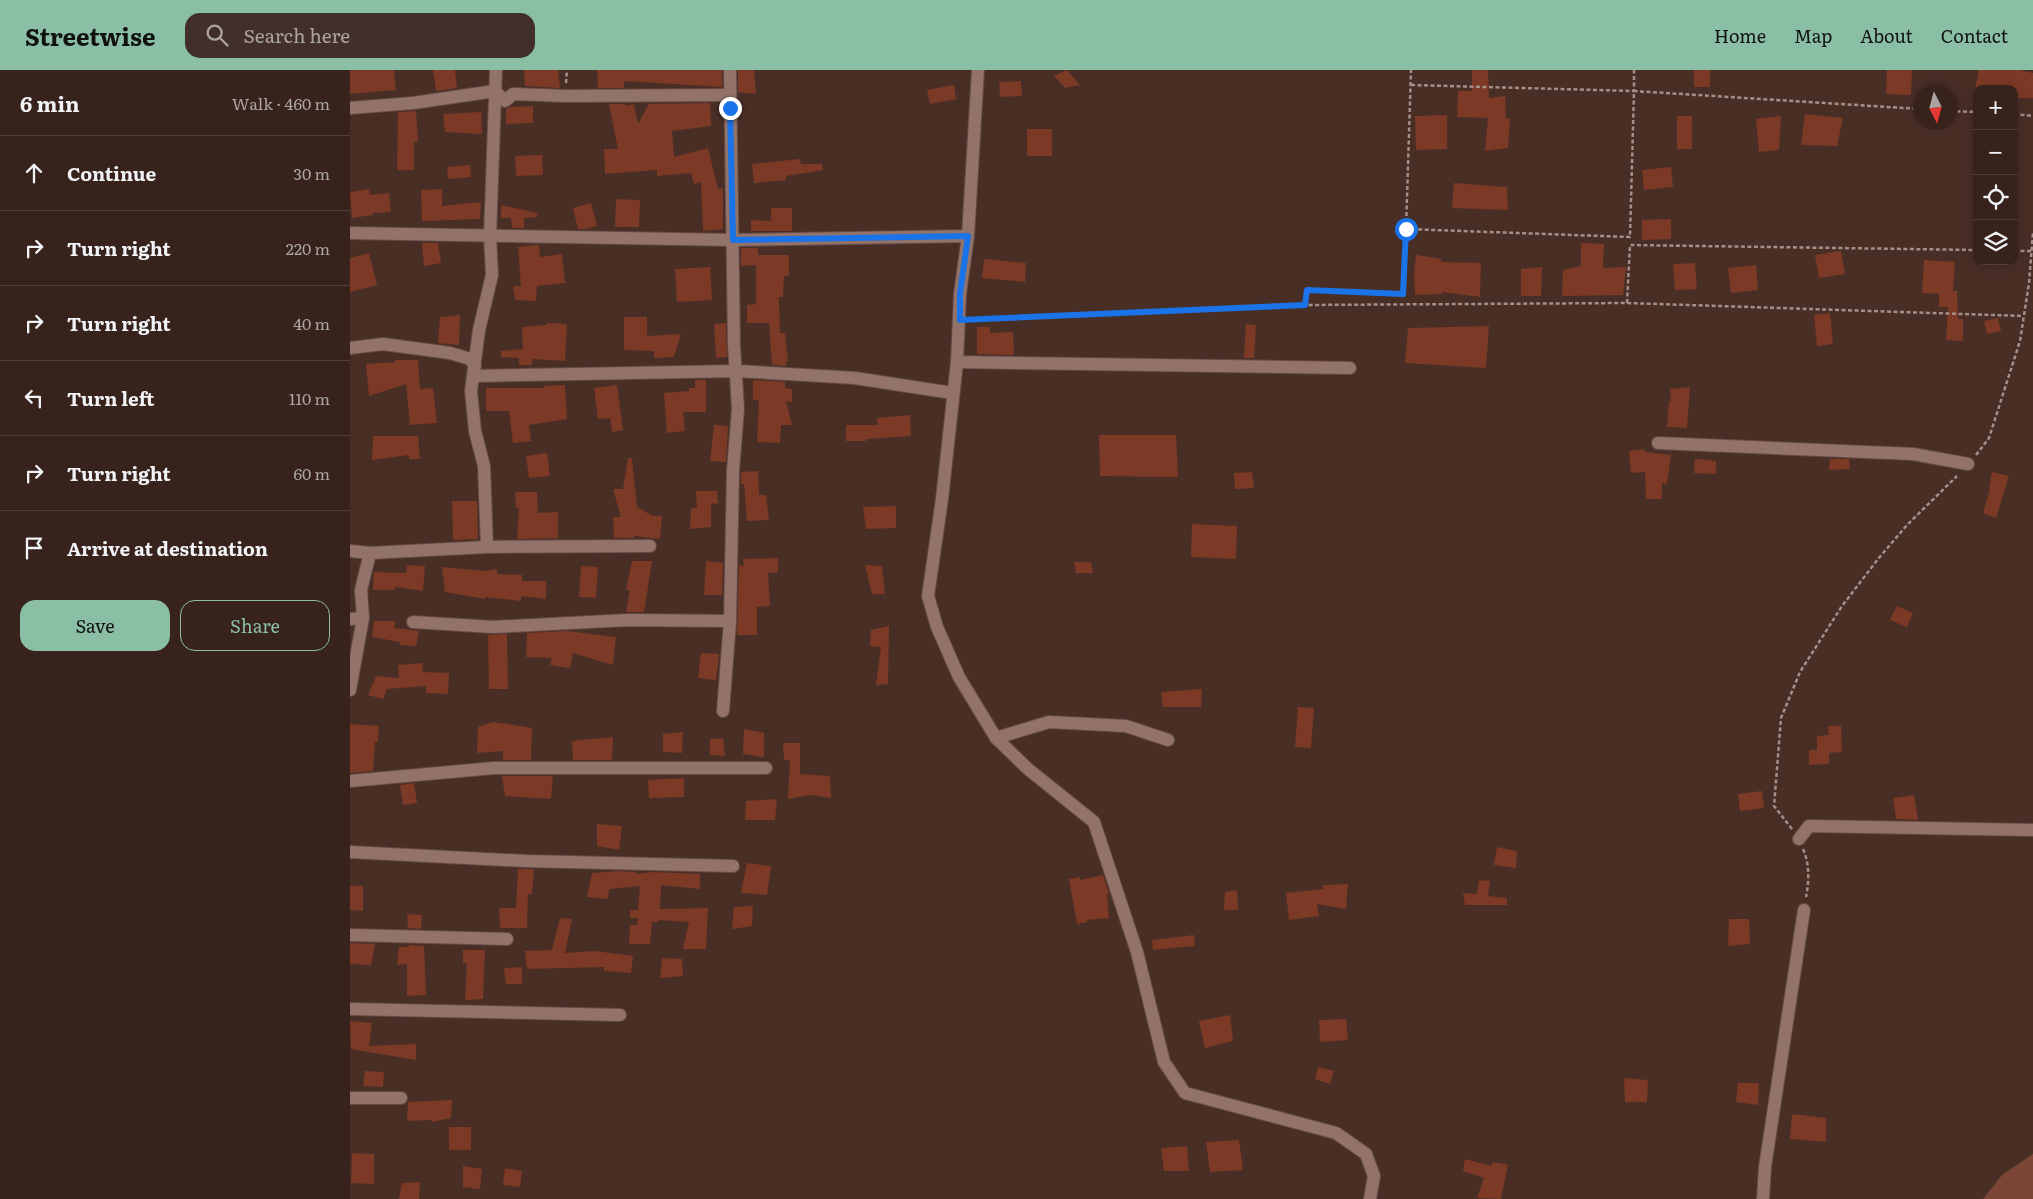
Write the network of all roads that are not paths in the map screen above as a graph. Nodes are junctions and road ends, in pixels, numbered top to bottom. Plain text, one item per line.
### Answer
1 (496, 70) edge
2 (730, 70) edge
3 (978, 70) edge
4 (495, 91) junction
5 (730, 95) junction
6 (350, 108) edge
7 (350, 233) edge
8 (490, 236) junction
9 (968, 236) junction
10 (733, 240) junction
11 (350, 348) edge
12 (957, 362) junction
13 (1350, 368) dead end
14 (475, 371) junction
15 (737, 371) junction
16 (952, 393) junction
17 (1658, 443) dead end
18 (1968, 464) road end
19 (650, 546) dead end
20 (487, 547) junction
21 (350, 551) edge
22 (370, 553) junction
23 (363, 618) junction
24 (350, 619) edge
25 (730, 621) junction
26 (413, 622) dead end
27 (350, 690) edge
28 (723, 711) dead end
29 (996, 738) junction
30 (1168, 740) dead end
31 (766, 768) dead end
32 (350, 781) edge
33 (2033, 830) edge
34 (1799, 839) road end
35 (350, 852) edge
36 (733, 866) dead end
37 (1804, 910) road end
38 (350, 935) edge
39 (507, 939) dead end
40 (350, 1009) edge
41 (620, 1015) dead end
42 (350, 1098) edge
43 (401, 1098) dead end
44 (1370, 1199) edge
45 (1763, 1199) edge

1 - 4 street
2 - 5 street
3 - 9 street
4 - 5 street
4 - 6 street
4 - 8 street
5 - 10 street
7 - 8 street
8 - 10 street
8 - 14 street
9 - 10 street
9 - 12 street
10 - 15 street
11 - 14 street
12 - 13 street
12 - 16 street
14 - 15 street
14 - 20 street
15 - 16 street
15 - 25 street
16 - 29 street
17 - 18 street
19 - 20 street
20 - 22 street
21 - 22 street
22 - 23 street
23 - 24 street
23 - 27 street
25 - 26 street
25 - 28 street
29 - 30 street
29 - 44 street
31 - 32 street
33 - 34 street
35 - 36 street
37 - 45 street
38 - 39 street
40 - 41 street
42 - 43 street

